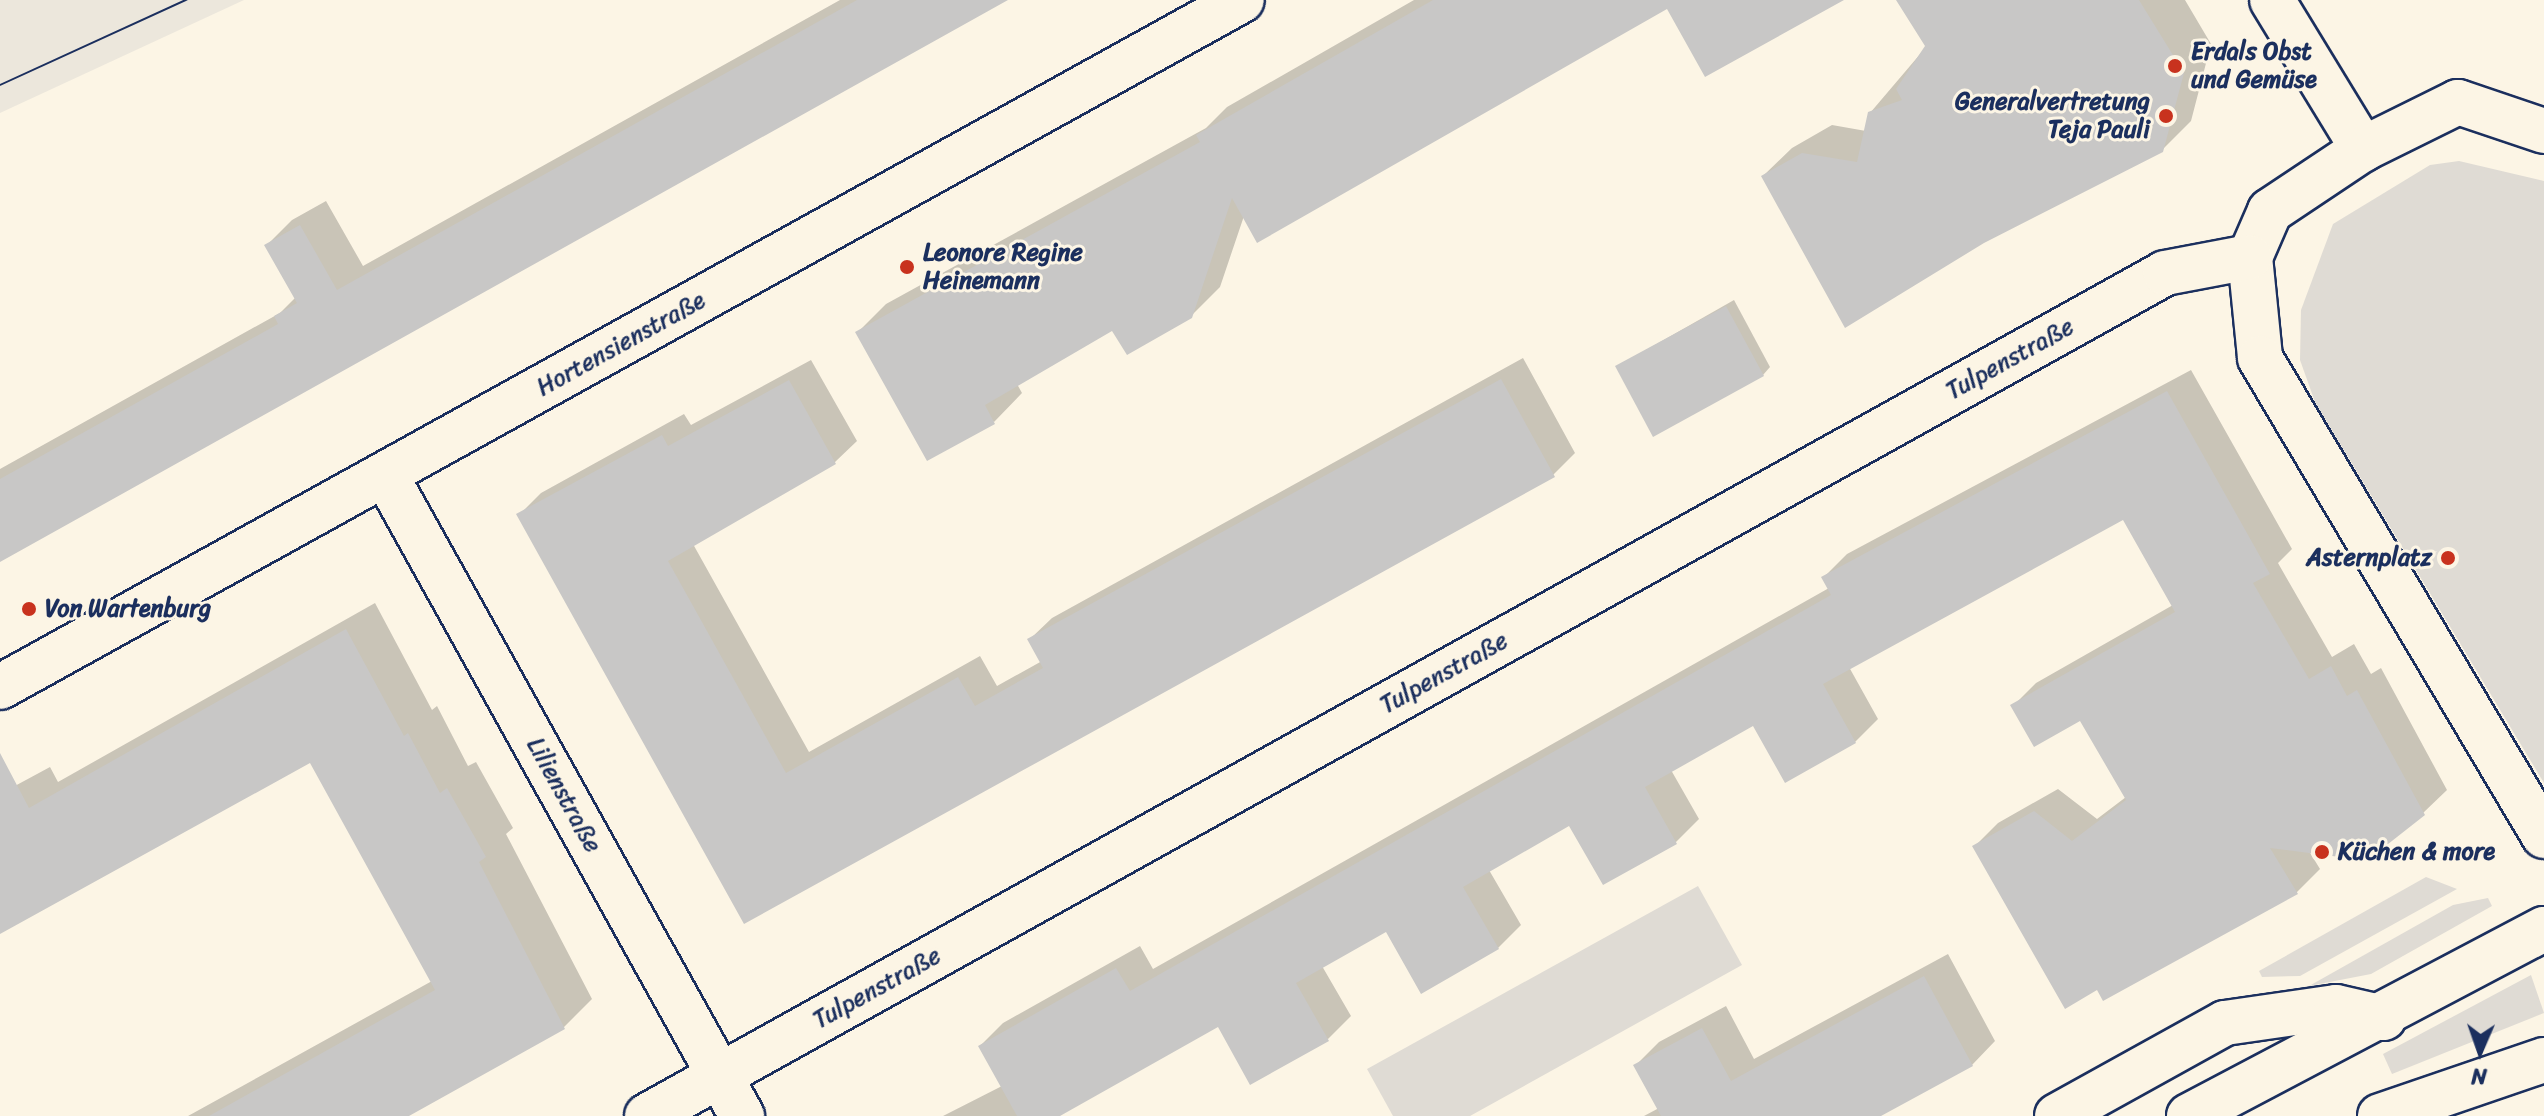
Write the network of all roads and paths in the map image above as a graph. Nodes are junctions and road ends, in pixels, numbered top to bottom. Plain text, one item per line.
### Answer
1 (1242, 0) edge
2 (2272, 0) edge
3 (2541, 120) edge
4 (2363, 149) junction
5 (2250, 257) junction
6 (385, 474) junction
7 (0, 687) edge
8 (2544, 836) edge
9 (2544, 929) edge
10 (2384, 1018) junction
11 (2544, 1060) edge
12 (721, 1076) junction
13 (647, 1116) edge
14 (742, 1116) edge
15 (2057, 1116) edge
16 (2189, 1116) edge
17 (2380, 1116) edge

1 - 6 street, Hortensienstraße
2 - 4 street
3 - 4 street
4 - 5 street
5 - 8 street
5 - 12 street, Tulpenstraße
6 - 7 street, Hortensienstraße
6 - 12 street, Lilienstraße
9 - 10 street
10 - 15 street
10 - 16 street
11 - 17 street
12 - 13 street, Tulpenstraße
12 - 14 street, Lilienstraße

